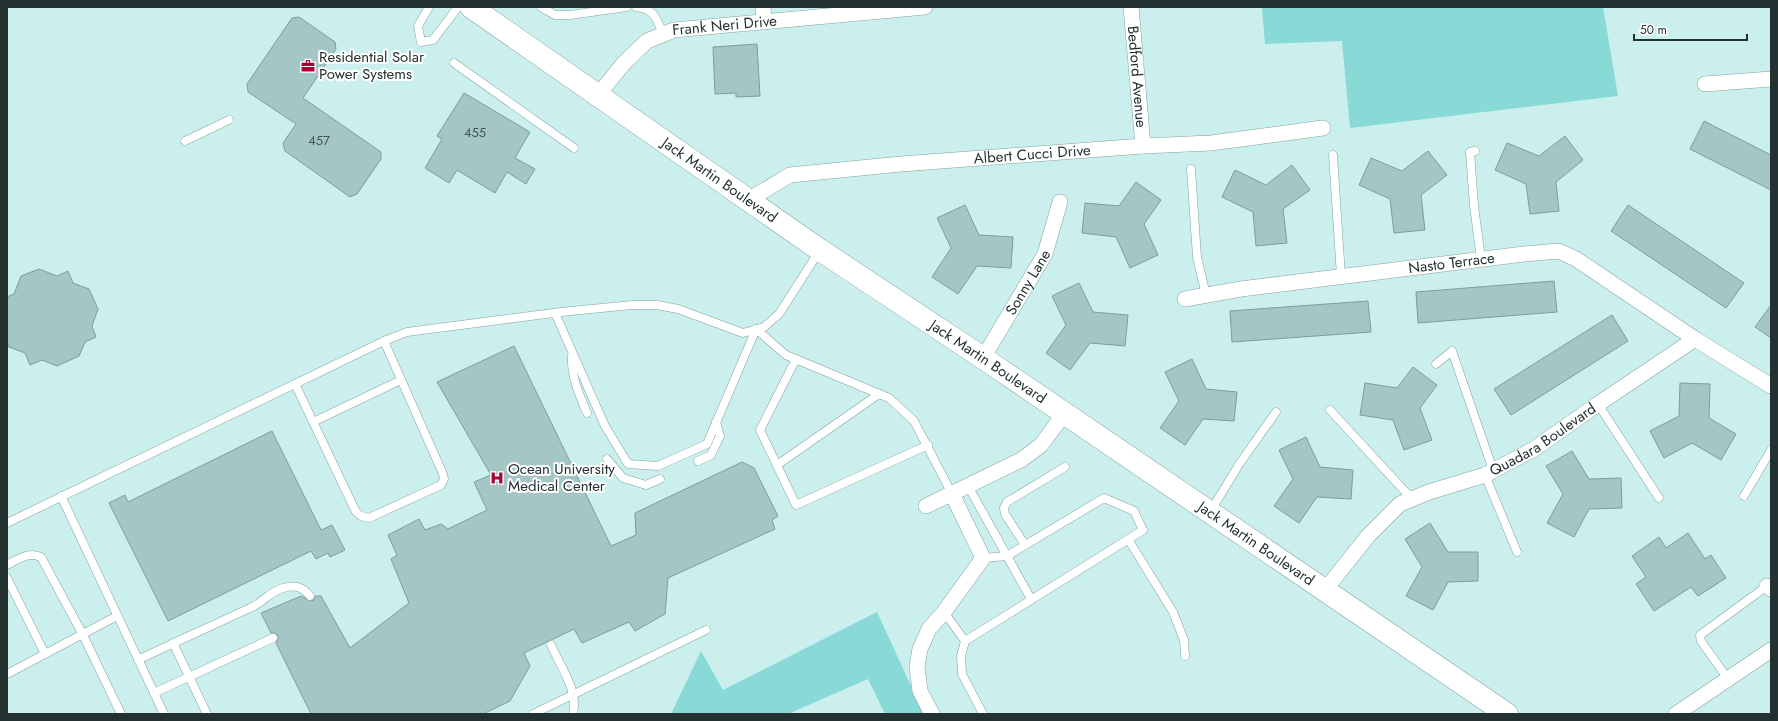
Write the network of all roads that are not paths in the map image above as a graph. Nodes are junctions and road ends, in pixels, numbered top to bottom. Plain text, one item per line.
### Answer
1 (428, 7) edge
2 (458, 7) edge
3 (471, 7) edge
4 (541, 7) edge
5 (627, 7) edge
6 (636, 7) edge
7 (925, 7) edge
8 (1131, 7) edge
9 (763, 14) edge
10 (663, 34) junction
11 (454, 63) dead end
12 (1771, 79) edge
13 (1705, 84) dead end
14 (598, 95) junction
15 (229, 120) dead end
16 (1324, 128) dead end
17 (184, 141) dead end
18 (1143, 146) junction
19 (574, 148) dead end
20 (1475, 151) dead end
21 (1332, 155) dead end
22 (1191, 169) dead end
23 (748, 200) junction
24 (1060, 202) dead end
25 (820, 250) junction
26 (1481, 259) junction
27 (1341, 276) junction
28 (1206, 295) junction
29 (1185, 299) dead end
30 (555, 313) junction
31 (756, 329) junction
32 (1695, 339) junction
33 (384, 341) junction
34 (572, 353) junction
35 (983, 358) junction
36 (796, 359) junction
37 (1436, 364) dead end
38 (402, 380) junction
39 (295, 384) junction
40 (1771, 386) edge
41 (879, 394) junction
42 (1598, 404) junction
43 (1330, 410) dead end
44 (1276, 412) dead end
45 (587, 413) dead end
46 (1064, 414) junction
47 (313, 422) junction
48 (716, 422) junction
49 (928, 445) junction
50 (1771, 450) edge
51 (608, 459) dead end
52 (698, 461) dead end
53 (777, 465) junction
54 (1065, 467) dead end
55 (1489, 473) junction
56 (660, 479) dead end
57 (968, 486) junction
58 (952, 494) junction
59 (61, 496) junction
60 (1744, 496) dead end
61 (1660, 498) dead end
62 (1412, 499) junction
63 (926, 506) dead end
64 (1210, 512) junction
65 (7, 523) edge
66 (1128, 539) junction
67 (1025, 544) junction
68 (1517, 552) dead end
69 (1006, 556) junction
70 (983, 558) junction
71 (7, 565) edge
72 (7, 578) edge
73 (1769, 588) edge
74 (1325, 590) junction
75 (310, 596) dead end
76 (1031, 599) junction
77 (944, 612) junction
78 (117, 616) junction
79 (706, 630) dead end
80 (83, 635) junction
81 (273, 638) dead end
82 (965, 641) junction
83 (173, 643) junction
84 (551, 645) dead end
85 (1771, 650) edge
86 (45, 654) junction
87 (1185, 656) dead end
88 (138, 660) junction
89 (8, 672) edge
90 (189, 676) junction
91 (1728, 679) junction
92 (154, 694) junction
93 (574, 694) junction
94 (122, 714) edge
95 (164, 714) edge
96 (207, 714) edge
97 (533, 714) edge
98 (573, 714) edge
99 (932, 714) edge
100 (982, 714) edge
101 (1507, 714) edge
102 (1676, 714) edge

1 - 2 lane
3 - 14 street, Jack Martin Boulevard
4 - 5 lane
6 - 10 lane
7 - 9 street, Frank Neri Drive
8 - 18 street, Bedford Avenue
9 - 10 street, Frank Neri Drive
10 - 14 street, Frank Neri Drive
11 - 19 lane
12 - 13 street
14 - 23 street, Jack Martin Boulevard
15 - 17 lane
16 - 18 street, Albert Cucci Drive
18 - 23 street, Albert Cucci Drive
20 - 26 lane
21 - 27 lane
22 - 28 lane
23 - 25 street, Jack Martin Boulevard
24 - 35 street, Sonny Lane
25 - 31 lane
25 - 35 street, Jack Martin Boulevard
26 - 27 street, Nasto Terrace
26 - 32 street, Nasto Terrace
27 - 28 street, Nasto Terrace
28 - 29 street, Nasto Terrace
30 - 31 lane
30 - 33 lane
30 - 34 lane
31 - 36 lane
31 - 48 lane
32 - 40 street
32 - 42 street, Quadara Boulevard
33 - 38 lane
33 - 39 lane
34 - 45 lane
34 - 48 lane
35 - 46 street, Jack Martin Boulevard
36 - 41 lane
36 - 53 lane
37 - 55 lane
38 - 47 lane
38 - 47 lane
39 - 47 lane
39 - 59 lane
41 - 49 lane
41 - 53 lane
42 - 55 street, Quadara Boulevard
42 - 61 lane
43 - 62 lane
44 - 64 lane
46 - 57 street
46 - 64 street, Jack Martin Boulevard
48 - 52 lane
49 - 53 lane
49 - 58 lane
50 - 60 lane
51 - 56 lane
54 - 67 lane
55 - 62 street, Quadara Boulevard
55 - 68 lane
57 - 58 street
57 - 69 lane
58 - 63 street
58 - 70 street
59 - 65 lane
59 - 78 lane
62 - 74 street, Quadara Boulevard
64 - 74 street, Jack Martin Boulevard
66 - 67 lane
66 - 76 lane
66 - 87 lane
67 - 69 lane
69 - 70 lane
69 - 76 lane
70 - 77 street
71 - 80 lane
72 - 86 lane
73 - 91 lane
74 - 101 street, Jack Martin Boulevard
75 - 83 lane
76 - 82 lane
77 - 82 lane
77 - 99 street
78 - 80 lane
78 - 88 lane
79 - 93 lane
80 - 86 lane
80 - 94 lane
81 - 90 lane
82 - 100 lane
83 - 88 lane
83 - 90 lane
84 - 93 lane
85 - 91 street
86 - 89 lane
88 - 92 lane
90 - 92 lane
90 - 96 lane
91 - 102 street
92 - 95 lane
93 - 97 lane
93 - 98 lane

